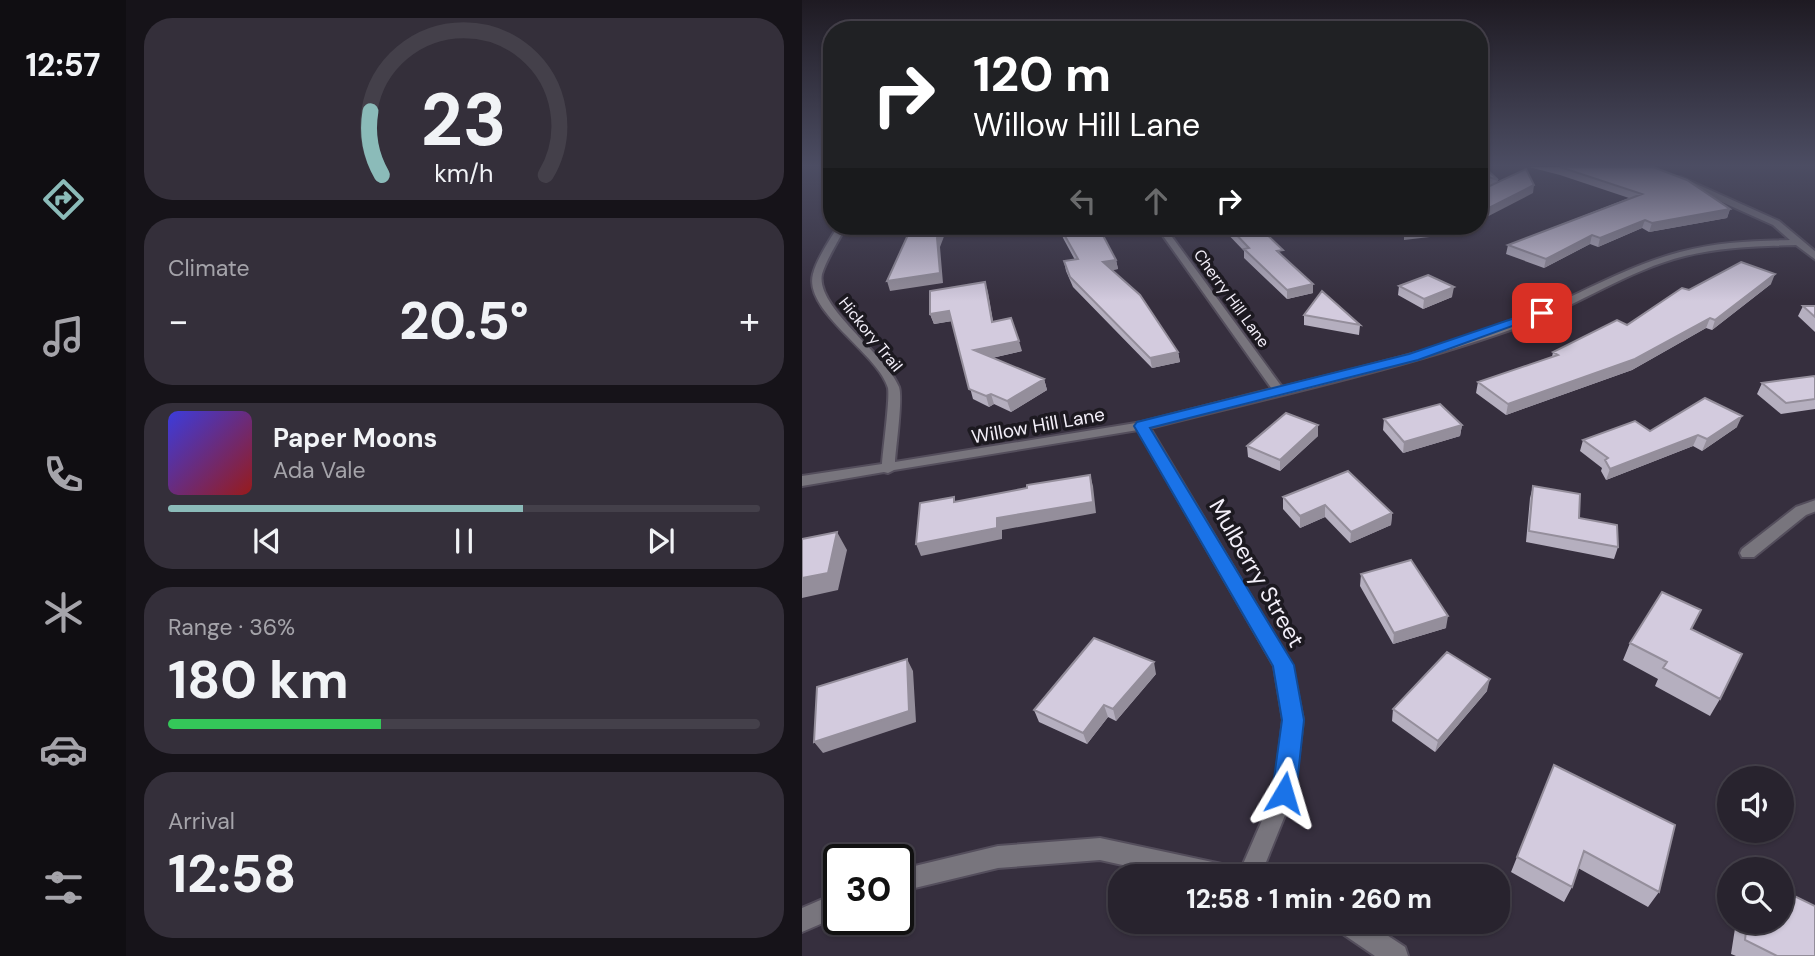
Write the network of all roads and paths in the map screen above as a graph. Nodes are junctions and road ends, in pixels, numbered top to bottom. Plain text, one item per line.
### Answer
1 (1755, 212) edge
2 (837, 235) edge
3 (1167, 235) edge
4 (1799, 242) junction
5 (1815, 257) edge
6 (1278, 389) junction
7 (1142, 426) junction
8 (888, 469) junction
9 (802, 481) edge
10 (1815, 505) edge
11 (1749, 552) dead end
12 (1170, 864) edge
13 (1254, 864) edge
14 (914, 877) edge
15 (823, 911) edge
16 (802, 920) edge
17 (1363, 934) edge
18 (1396, 956) edge

1 - 4 street
2 - 8 street, Hickory Trail
3 - 6 street, Cherry Hill Lane
4 - 5 street
4 - 6 street, Willow Hill Lane
6 - 7 street, Willow Hill Lane
7 - 8 street, Willow Hill Lane
7 - 13 street, Mulberry Street
8 - 9 street, Willow Hill Lane
10 - 11 street
12 - 14 street
15 - 16 street
17 - 18 street

